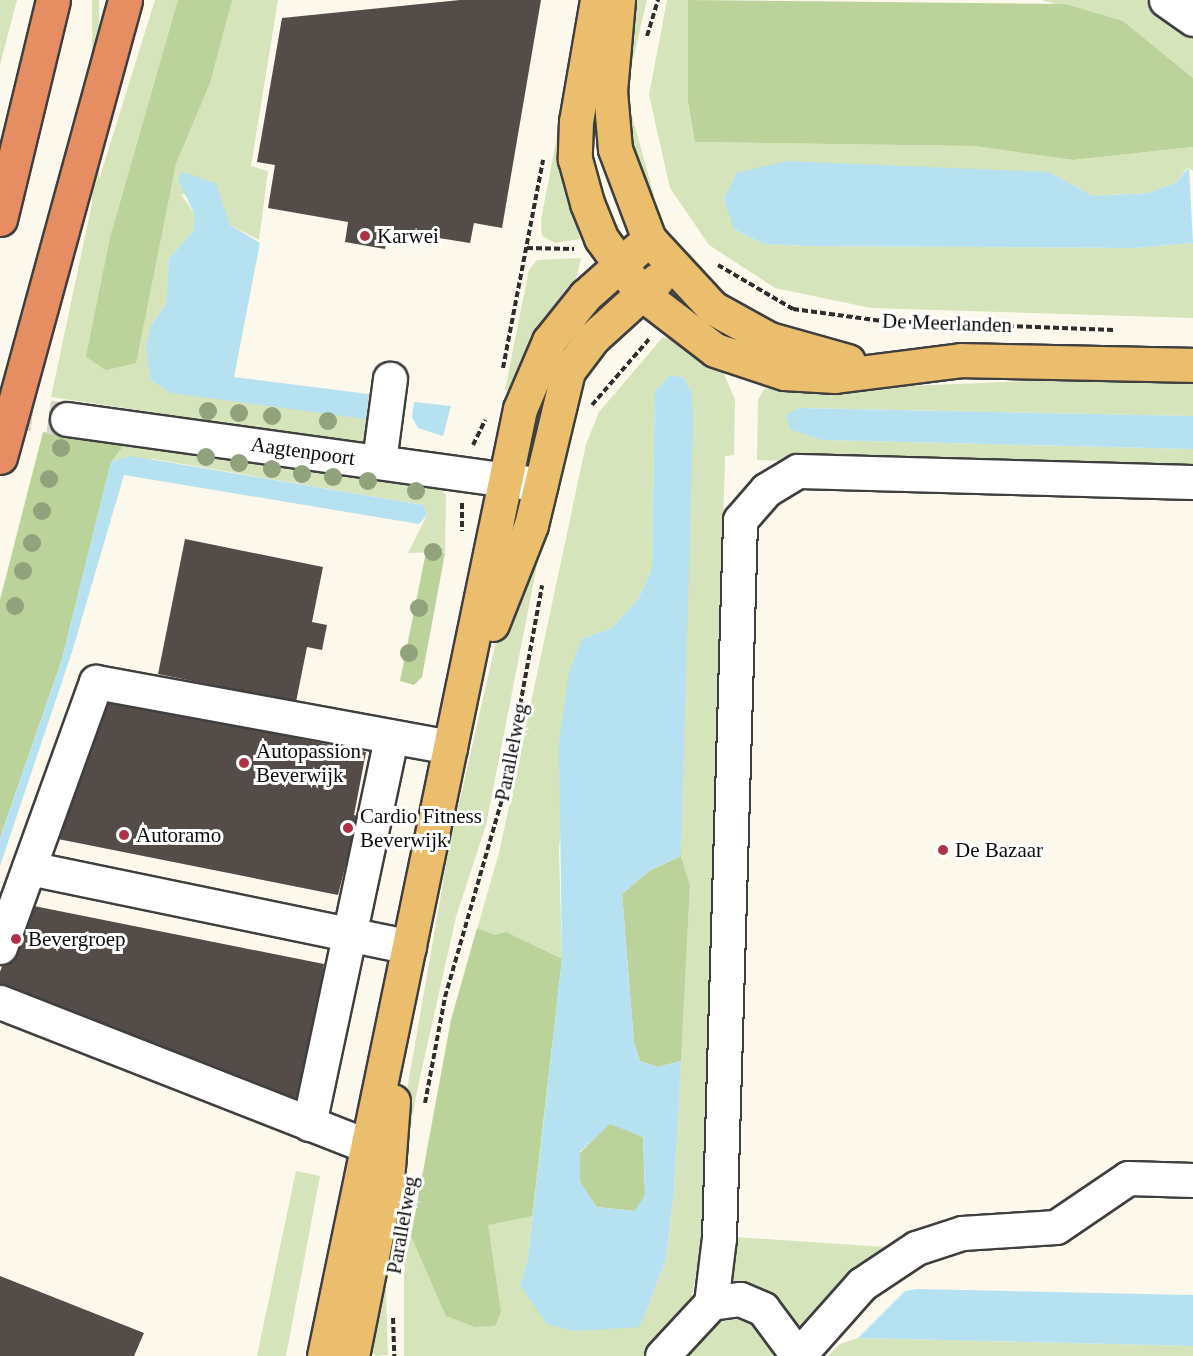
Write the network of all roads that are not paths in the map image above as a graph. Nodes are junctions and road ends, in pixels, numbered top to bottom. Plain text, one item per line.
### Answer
1 (53, 0) edge
2 (125, 0) edge
3 (597, 0) edge
4 (618, 0) edge
5 (1166, 0) edge
6 (1193, 19) edge
7 (0, 219) edge
8 (649, 239) junction
9 (618, 264) junction
10 (682, 280) junction
11 (641, 293) junction
12 (1193, 365) edge
13 (879, 366) junction
14 (390, 379) dead end
15 (67, 420) tunnel mouth
16 (0, 457) edge
17 (379, 461) junction
18 (505, 479) junction
19 (1193, 482) edge
20 (540, 485) junction
21 (463, 688) junction
22 (391, 736) junction
23 (450, 747) junction
24 (29, 868) junction
25 (350, 937) junction
26 (0, 947) edge
27 (409, 947) junction
28 (0, 1002) edge
29 (396, 1028) junction
30 (309, 1124) junction
31 (368, 1146) junction
32 (1193, 1180) edge
33 (711, 1303) junction
34 (324, 1356) edge
35 (352, 1356) edge
36 (662, 1356) edge
37 (798, 1356) edge

1 - 7 highway
2 - 16 highway
3 - 9 main road, De Meerlanden
4 - 8 main road, De Meerlanden
5 - 6 street
8 - 9 main road, Parallelweg
8 - 10 main road, De Meerlanden
9 - 11 main road, De Meerlanden
9 - 18 main road, Parallelweg
10 - 11 main road, Parallelweg
10 - 13 main road, De Meerlanden
11 - 13 main road, De Meerlanden
11 - 20 main road, Parallelweg
12 - 13 main road, De Meerlanden
14 - 17 street
15 - 17 street, Aagtenpoort
17 - 18 street, Aagtenpoort
18 - 20 street, Aagtenpoort
18 - 21 main road, Parallelweg
19 - 33 street
20 - 21 main road, Parallelweg
21 - 23 main road, Parallelweg
22 - 23 street
22 - 24 street
22 - 25 street
23 - 27 main road, Parallelweg
24 - 25 street
24 - 26 street
25 - 27 street
25 - 30 street
27 - 29 main road, Parallelweg
28 - 30 street
29 - 31 main road, Parallelweg
29 - 35 main road, Parallelweg
30 - 31 street
31 - 34 main road, Parallelweg
32 - 37 street
33 - 36 street
33 - 37 street

